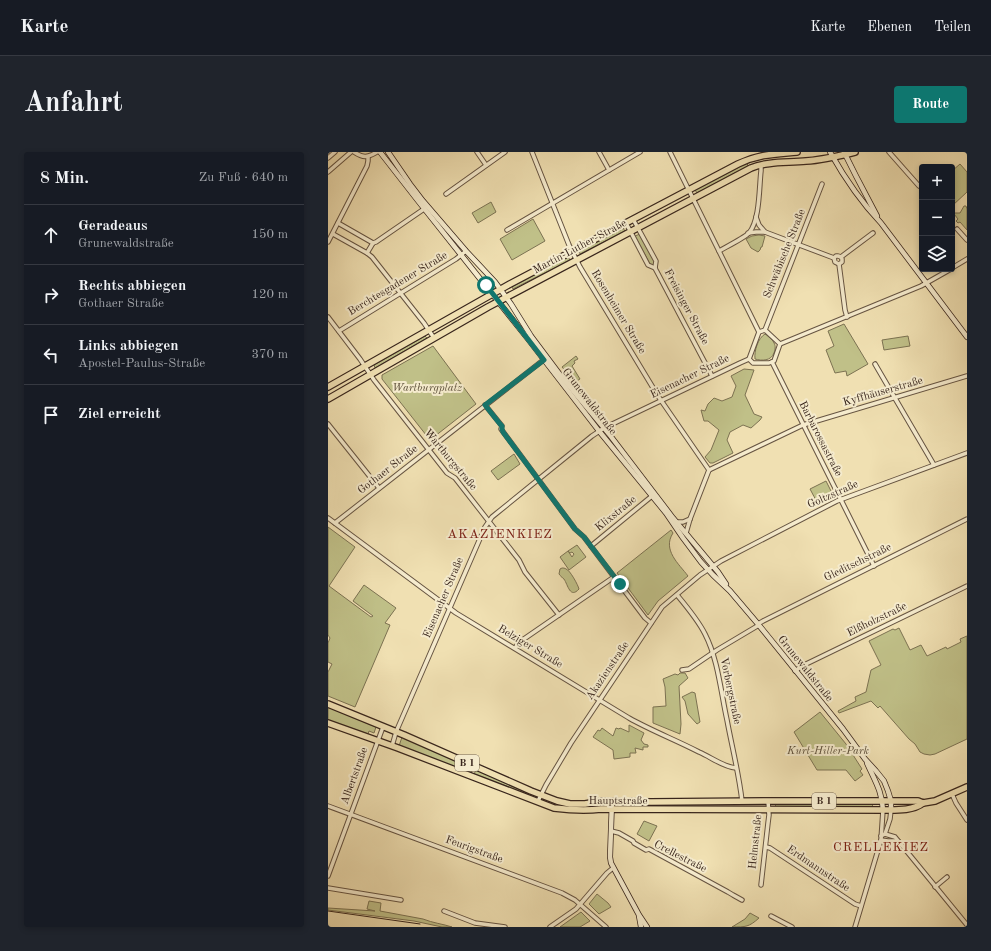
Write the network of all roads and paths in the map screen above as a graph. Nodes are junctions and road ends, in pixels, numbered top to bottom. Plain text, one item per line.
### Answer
1 (335, 152) edge
2 (352, 152) edge
3 (377, 152) edge
4 (380, 152) edge
5 (388, 152) edge
6 (476, 152) edge
7 (505, 152) edge
8 (532, 152) edge
9 (599, 152) edge
10 (640, 152) edge
11 (670, 152) edge
12 (797, 152) edge
13 (855, 152) edge
14 (889, 152) edge
15 (845, 153) edge
16 (753, 155) edge
17 (831, 155) edge
18 (368, 157) junction
19 (328, 158) edge
20 (486, 165) junction
21 (761, 165) junction
22 (609, 170) junction
23 (328, 172) edge
24 (822, 184) dead end
25 (919, 186) dead end
26 (688, 190) junction
27 (446, 194) dead end
28 (693, 199) junction
29 (552, 204) junction
30 (424, 209) junction
31 (756, 217) junction
32 (633, 219) junction
33 (338, 223) junction
34 (626, 223) junction
35 (881, 223) junction
36 (638, 228) junction
37 (958, 229) dead end
38 (507, 230) dead end
39 (631, 232) junction
40 (765, 232) junction
41 (748, 233) junction
42 (873, 233) dead end
43 (333, 234) junction
44 (967, 240) edge
45 (328, 242) edge
46 (373, 243) junction
47 (798, 245) junction
48 (466, 251) junction
49 (572, 251) junction
50 (719, 251) junction
51 (367, 253) junction
52 (462, 255) junction
53 (841, 257) junction
54 (834, 258) junction
55 (967, 259) edge
56 (577, 260) junction
57 (839, 264) junction
58 (955, 266) edge
59 (654, 268) junction
60 (946, 272) edge
61 (927, 283) junction
62 (500, 289) junction
63 (400, 293) junction
64 (492, 294) junction
65 (506, 297) junction
66 (498, 301) junction
67 (328, 317) edge
68 (847, 317) junction
69 (429, 330) junction
70 (765, 330) junction
71 (339, 331) junction
72 (759, 332) junction
73 (967, 337) edge
74 (434, 338) junction
75 (780, 344) junction
76 (546, 359) junction
77 (749, 359) junction
78 (772, 362) junction
79 (875, 364) dead end
80 (364, 366) junction
81 (370, 375) junction
82 (712, 376) junction
83 (967, 376) edge
84 (328, 387) edge
85 (894, 398) junction
86 (328, 399) edge
87 (661, 401) junction
88 (485, 405) junction
89 (328, 424) edge
90 (803, 425) junction
91 (602, 430) junction
92 (428, 450) junction
93 (967, 453) edge
94 (934, 465) junction
95 (709, 470) junction
96 (538, 479) junction
97 (379, 488) junction
98 (652, 496) junction
99 (841, 500) junction
100 (328, 518) edge
101 (690, 519) junction
102 (967, 519) edge
103 (488, 521) junction
104 (676, 522) junction
105 (335, 523) junction
106 (686, 533) junction
107 (591, 546) junction
108 (697, 547) junction
109 (692, 551) junction
110 (713, 566) junction
111 (874, 566) junction
112 (708, 570) junction
113 (614, 577) junction
114 (967, 586) edge
115 (730, 591) junction
116 (677, 595) junction
117 (450, 608) junction
118 (559, 615) junction
119 (651, 623) junction
120 (759, 625) junction
121 (515, 648) junction
122 (712, 653) junction
123 (682, 670) dead end
124 (795, 670) junction
125 (600, 700) junction
126 (328, 704) edge
127 (328, 723) edge
128 (383, 727) junction
129 (396, 732) junction
130 (378, 741) junction
131 (392, 746) junction
132 (865, 759) junction
133 (736, 768) junction
134 (967, 787) edge
135 (542, 794) junction
136 (952, 794) junction
137 (742, 801) junction
138 (768, 801) junction
139 (883, 801) junction
140 (891, 801) junction
141 (538, 802) junction
142 (612, 802) junction
143 (923, 803) junction
144 (328, 806) edge
145 (612, 810) junction
146 (769, 810) junction
147 (883, 810) junction
148 (891, 810) junction
149 (351, 814) junction
150 (967, 820) edge
151 (611, 831) junction
152 (882, 836) junction
153 (898, 841) junction
154 (766, 847) junction
155 (613, 868) junction
156 (328, 876) edge
157 (947, 877) dead end
158 (761, 885) dead end
159 (935, 887) junction
160 (328, 888) edge
161 (401, 900) dead end
162 (742, 900) dead end
163 (580, 904) junction
164 (861, 906) junction
165 (444, 912) dead end
166 (639, 915) junction
167 (771, 916) dead end
168 (967, 925) edge
169 (505, 927) edge
170 (550, 927) edge
171 (606, 927) edge
172 (641, 927) edge
173 (648, 927) edge
174 (792, 927) edge
175 (855, 927) edge

1 - 19 street
2 - 18 street
2 - 23 street
3 - 18 street
4 - 30 main road, Grunewaldstraße
5 - 48 main road, Grunewaldstraße
6 - 20 street
7 - 20 street
8 - 29 street, Rosenheimer Straße
9 - 22 street
10 - 22 street
11 - 26 street
12 - 16 main road, Martin-Luther-Straße
13 - 15 main road, Martin-Luther-Straße
14 - 25 street
15 - 17 main road, Martin-Luther-Straße
15 - 35 main road
16 - 26 main road, Martin-Luther-Straße
17 - 21 main road, Martin-Luther-Straße
17 - 35 main road
18 - 33 street
20 - 27 street
21 - 28 main road, Martin-Luther-Straße
21 - 31 street
22 - 29 street
24 - 47 street, Schwäbische Straße
26 - 28 street
26 - 32 main road, Martin-Luther-Straße
28 - 36 main road, Martin-Luther-Straße
28 - 50 street
29 - 38 street
29 - 49 street, Rosenheimer Straße
30 - 46 street
30 - 52 main road, Grunewaldstraße
31 - 40 street
31 - 41 street
32 - 34 main road, Martin-Luther-Straße
32 - 36 street, Freisinger Straße
33 - 43 street
33 - 46 street
34 - 39 street, Freisinger Straße
34 - 49 main road, Martin-Luther-Straße
35 - 61 main road
36 - 39 main road, Martin-Luther-Straße
36 - 59 street, Freisinger Straße
37 - 44 street
39 - 56 main road, Martin-Luther-Straße
39 - 59 street, Freisinger Straße
40 - 41 street
40 - 47 street
41 - 50 street
42 - 53 street
43 - 45 street
43 - 51 street
46 - 51 street
47 - 54 street
47 - 70 street, Schwäbische Straße
48 - 52 street, Berchtesgadener Straße
48 - 62 main road, Grunewaldstraße
49 - 56 street, Rosenheimer Straße
49 - 62 main road, Martin-Luther-Straße
50 - 72 street
51 - 63 street
52 - 63 street, Berchtesgadener Straße
52 - 64 main road, Grunewaldstraße
53 - 54 street
53 - 57 street
54 - 57 street
55 - 58 street
56 - 65 main road, Martin-Luther-Straße
56 - 87 street, Rosenheimer Straße
57 - 68 street
59 - 82 street, Freisinger Straße
60 - 61 street
61 - 68 street
61 - 73 main road
62 - 64 main road, Martin-Luther-Straße
62 - 65 main road, Grunewaldstraße
63 - 69 street
63 - 71 street, Berchtesgadener Straße
64 - 66 main road, Grunewaldstraße
64 - 69 main road, Martin-Luther-Straße
65 - 66 main road, Martin-Luther-Straße
65 - 76 main road, Grunewaldstraße
66 - 74 main road, Martin-Luther-Straße
66 - 76 main road, Grunewaldstraße
67 - 71 street, Wartburgstraße
68 - 75 street
69 - 74 street
69 - 80 main road, Martin-Luther-Straße
70 - 72 street
70 - 75 street
71 - 80 street, Wartburgstraße
72 - 77 street
74 - 81 main road, Martin-Luther-Straße
75 - 78 street
76 - 88 street, Gothaer Straße
76 - 91 main road, Grunewaldstraße
77 - 78 street
77 - 82 street, Eisenacher Straße
78 - 90 street, Barbarossastraße
79 - 85 street
80 - 81 street, Wartburgstraße
80 - 84 main road, Martin-Luther-Straße
81 - 86 main road, Martin-Luther-Straße
81 - 92 street, Wartburgstraße
82 - 87 street, Eisenacher Straße
83 - 85 street, Kyffhäuserstraße
85 - 90 street, Kyffhäuserstraße
85 - 94 street
87 - 91 street, Eisenacher Straße
87 - 95 street, Rosenheimer Straße
88 - 92 street, Gothaer Straße
88 - 96 street
89 - 97 street
90 - 95 street, Kyffhäuserstraße
90 - 99 street, Barbarossastraße
91 - 96 street, Eisenacher Straße
91 - 98 main road, Grunewaldstraße
91 - 104 main road, Grunewaldstraße
92 - 97 street, Gothaer Straße
92 - 103 street, Wartburgstraße
93 - 94 street, Goltzstraße
94 - 99 street, Goltzstraße
95 - 101 street
96 - 103 street, Eisenacher Straße
96 - 107 street
97 - 105 street, Gothaer Straße
98 - 107 street, Klixstraße
98 - 109 main road, Grunewaldstraße
99 - 110 street, Goltzstraße
99 - 111 street, Barbarossastraße
100 - 105 street, Belziger Straße
101 - 104 street
101 - 106 street
102 - 111 street, Gleditschstraße
103 - 117 street, Eisenacher Straße
103 - 118 street, Wartburgstraße
104 - 106 main road, Grunewaldstraße
105 - 117 street, Belziger Straße
106 - 108 main road, Grunewaldstraße
107 - 113 street
108 - 109 street
108 - 110 main road, Grunewaldstraße
109 - 112 main road, Grunewaldstraße
110 - 112 street, Akazienstraße
110 - 115 main road, Grunewaldstraße
111 - 120 street, Gleditschstraße
112 - 115 main road, Grunewaldstraße
112 - 116 street, Akazienstraße
113 - 118 street
113 - 119 street
114 - 124 street, Elßholzstraße
115 - 120 main road, Grunewaldstraße
116 - 119 street, Akazienstraße
116 - 122 street, Vorbergstraße
117 - 121 street, Belziger Straße
117 - 129 street, Eisenacher Straße
118 - 121 street
119 - 125 street, Akazienstraße
120 - 122 street, Gleditschstraße
120 - 124 main road, Grunewaldstraße
121 - 125 street, Belziger Straße
122 - 123 street, Gleditschstraße
122 - 133 street, Vorbergstraße
124 - 132 main road, Grunewaldstraße
125 - 133 street, Belziger Straße
125 - 135 street, Akazienstraße
126 - 128 main road, Hauptstraße / B 1
127 - 130 main road, Hauptstraße / B 1
128 - 129 main road, Hauptstraße / B 1
128 - 130 street, Albertstraße
129 - 131 street, Eisenacher Straße
129 - 135 main road, Hauptstraße / B 1
130 - 131 main road, Hauptstraße / B 1
130 - 149 street, Albertstraße
131 - 141 main road, Hauptstraße / B 1
132 - 139 main road, Grunewaldstraße
132 - 140 main road, Grunewaldstraße
133 - 137 street, Vorbergstraße
134 - 136 main road, B 1
135 - 141 street, Akazienstraße
135 - 142 main road, Hauptstraße / B 1
136 - 143 main road, B 1
136 - 150 street
137 - 138 main road, Hauptstraße / B 1
137 - 142 main road, Hauptstraße / B 1
138 - 139 main road, Hauptstraße / B 1
138 - 146 street, Helmstraße
139 - 140 main road, Hauptstraße / B 1
139 - 147 main road, Grunewaldstraße
140 - 143 main road, B 1
140 - 148 main road, Grunewaldstraße
141 - 145 main road, Hauptstraße / B 1
142 - 145 main road
143 - 148 main road, Hauptstraße / B 1
144 - 149 street, Feurigstraße
145 - 146 main road, Hauptstraße / B 1
145 - 151 main road
146 - 147 main road, Hauptstraße / B 1
146 - 154 street, Helmstraße
147 - 148 main road, Hauptstraße / B 1
147 - 152 street
148 - 152 street
149 - 156 street, Albertstraße
149 - 163 street, Feurigstraße
151 - 155 main road
151 - 162 street, Crellestraße
152 - 153 street
152 - 153 street
152 - 164 street
153 - 159 street
154 - 158 street, Helmstraße
154 - 164 street, Erdmannstraße
155 - 163 street
155 - 166 main road
157 - 159 street
159 - 168 street
160 - 161 street
163 - 170 street
163 - 171 street, Feurigstraße
164 - 175 street
165 - 169 street
166 - 172 main road
166 - 173 main road
167 - 174 street

